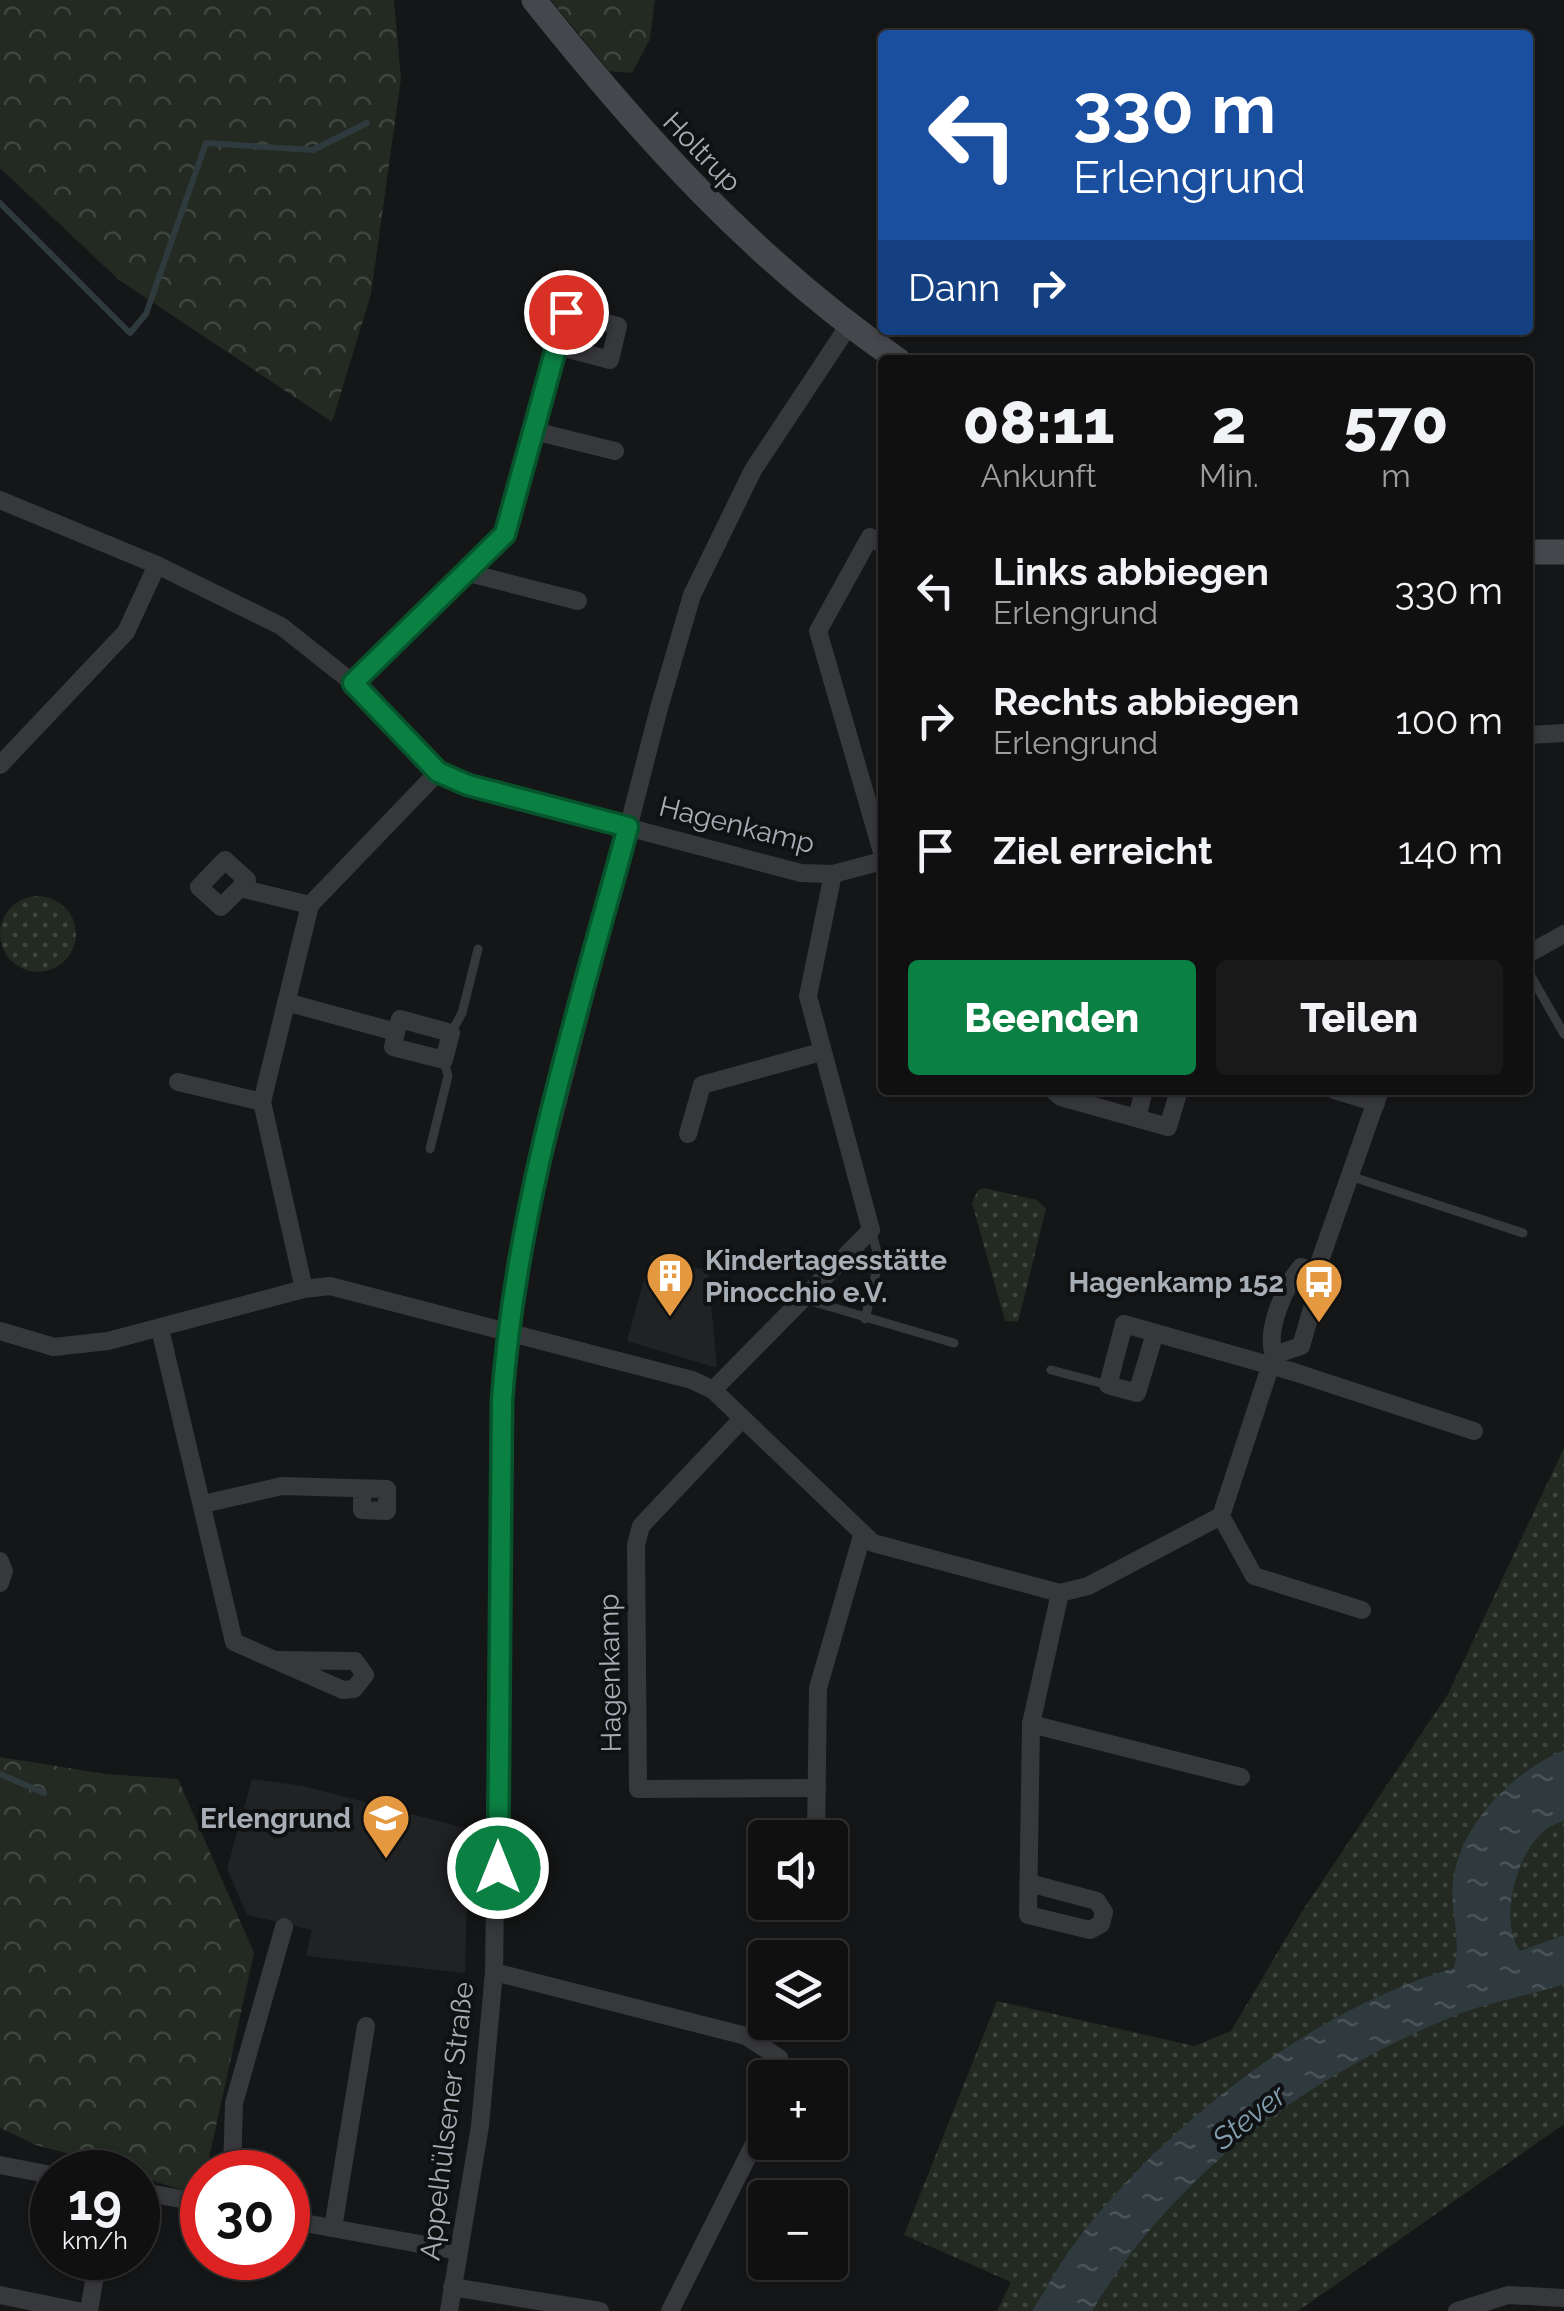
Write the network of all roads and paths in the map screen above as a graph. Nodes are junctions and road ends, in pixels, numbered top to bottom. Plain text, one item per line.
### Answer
1 (534, 0) edge
2 (848, 325) junction
3 (557, 346) dead end
4 (891, 355) edge
5 (534, 431) junction
6 (616, 451) dead end
7 (0, 500) edge
8 (878, 542) edge
9 (1533, 552) edge
10 (1564, 552) edge
11 (156, 565) junction
12 (469, 572) junction
13 (578, 601) dead end
14 (353, 683) junction
15 (1564, 732) edge
16 (1533, 735) edge
17 (0, 764) edge
18 (438, 772) junction
19 (628, 827) junction
20 (878, 838) edge
21 (878, 862) edge
22 (833, 874) junction
23 (240, 888) dead end
24 (310, 905) junction
25 (1564, 934) edge
26 (478, 949) dead end
27 (1533, 951) edge
28 (1533, 979) edge
29 (286, 1002) junction
30 (396, 1032) junction
31 (452, 1033) junction
32 (1564, 1034) edge
33 (821, 1052) junction
34 (444, 1060) junction
35 (178, 1082) dead end
36 (1059, 1095) edge
37 (1143, 1095) edge
38 (1177, 1095) edge
39 (1378, 1096) edge
40 (262, 1102) junction
41 (1137, 1118) junction
42 (688, 1134) dead end
43 (430, 1149) dead end
44 (1350, 1176) junction
45 (871, 1230) junction
46 (1523, 1233) dead end
47 (1316, 1272) junction
48 (304, 1289) junction
49 (804, 1299) junction
50 (865, 1318) junction
51 (160, 1329) junction
52 (0, 1331) edge
53 (507, 1331) junction
54 (1155, 1333) junction
55 (954, 1344) dead end
56 (1272, 1360) junction
57 (1051, 1370) dead end
58 (1108, 1385) junction
59 (713, 1390) junction
60 (742, 1420) junction
61 (1474, 1431) dead end
62 (362, 1489) dead end
63 (204, 1504) junction
64 (1221, 1516) junction
65 (862, 1536) junction
66 (0, 1562) edge
67 (0, 1583) edge
68 (1060, 1593) junction
69 (1362, 1610) dead end
70 (277, 1660) dead end
71 (1031, 1724) junction
72 (1241, 1777) dead end
73 (817, 1788) junction
74 (816, 1820) edge
75 (1029, 1882) dead end
76 (284, 1927) dead end
77 (494, 1972) junction
78 (366, 2026) dead end
79 (779, 2060) edge
80 (233, 2150) edge
81 (748, 2156) edge
82 (0, 2164) edge
83 (30, 2170) edge
84 (310, 2224) edge
85 (333, 2228) junction
86 (458, 2251) junction
87 (94, 2280) edge
88 (452, 2287) junction
89 (0, 2295) edge
90 (1564, 2298) edge
91 (78, 2311) edge
92 (88, 2311) edge
93 (449, 2311) edge
94 (600, 2311) edge
95 (670, 2311) edge
96 (1457, 2311) edge

1 - 2 main road, Holtrup
2 - 4 main road, Holtrup
2 - 19 street, Appelhülsener Straße
3 - 5 street
5 - 6 street
5 - 12 street
7 - 11 street
8 - 20 street
9 - 10 main road
11 - 14 street
11 - 17 street
12 - 13 street
12 - 14 street
14 - 18 street
15 - 16 street
18 - 19 street
18 - 24 street
19 - 22 street, Hagenkamp
19 - 53 street, Appelhülsener Straße
21 - 22 street, Hagenkamp
22 - 33 street, Hagenkamp
23 - 24 street
24 - 29 street
25 - 27 street
26 - 31 lane
28 - 32 lane
29 - 30 street
29 - 40 street
30 - 31 street
30 - 34 street
31 - 34 street
33 - 42 street
33 - 45 street, Hagenkamp
34 - 43 lane
35 - 40 street
36 - 41 street
37 - 41 street
38 - 41 street
39 - 44 street
40 - 48 street
44 - 46 lane
44 - 47 street
45 - 49 street
45 - 50 lane
47 - 56 street
47 - 56 street
48 - 51 street
48 - 53 street
49 - 50 lane
49 - 59 street
50 - 55 lane
51 - 52 street
51 - 63 street
53 - 59 street
53 - 77 street, Appelhülsener Straße
54 - 56 street
54 - 58 street
54 - 58 street
56 - 61 street
56 - 64 street
57 - 58 lane
59 - 60 street
60 - 65 street
60 - 73 street, Hagenkamp
62 - 63 street
63 - 70 street
64 - 68 street
64 - 69 street
65 - 68 street
65 - 73 street
66 - 67 street
68 - 71 street
71 - 72 street
71 - 75 street
73 - 74 street
76 - 80 street
77 - 79 street
77 - 86 street, Appelhülsener Straße
78 - 85 street
81 - 95 street
82 - 83 street
84 - 85 street
85 - 86 street
86 - 88 street, Appelhülsener Straße
87 - 92 street
88 - 93 street, Appelhülsener Straße
88 - 94 street
89 - 91 street
90 - 96 street

